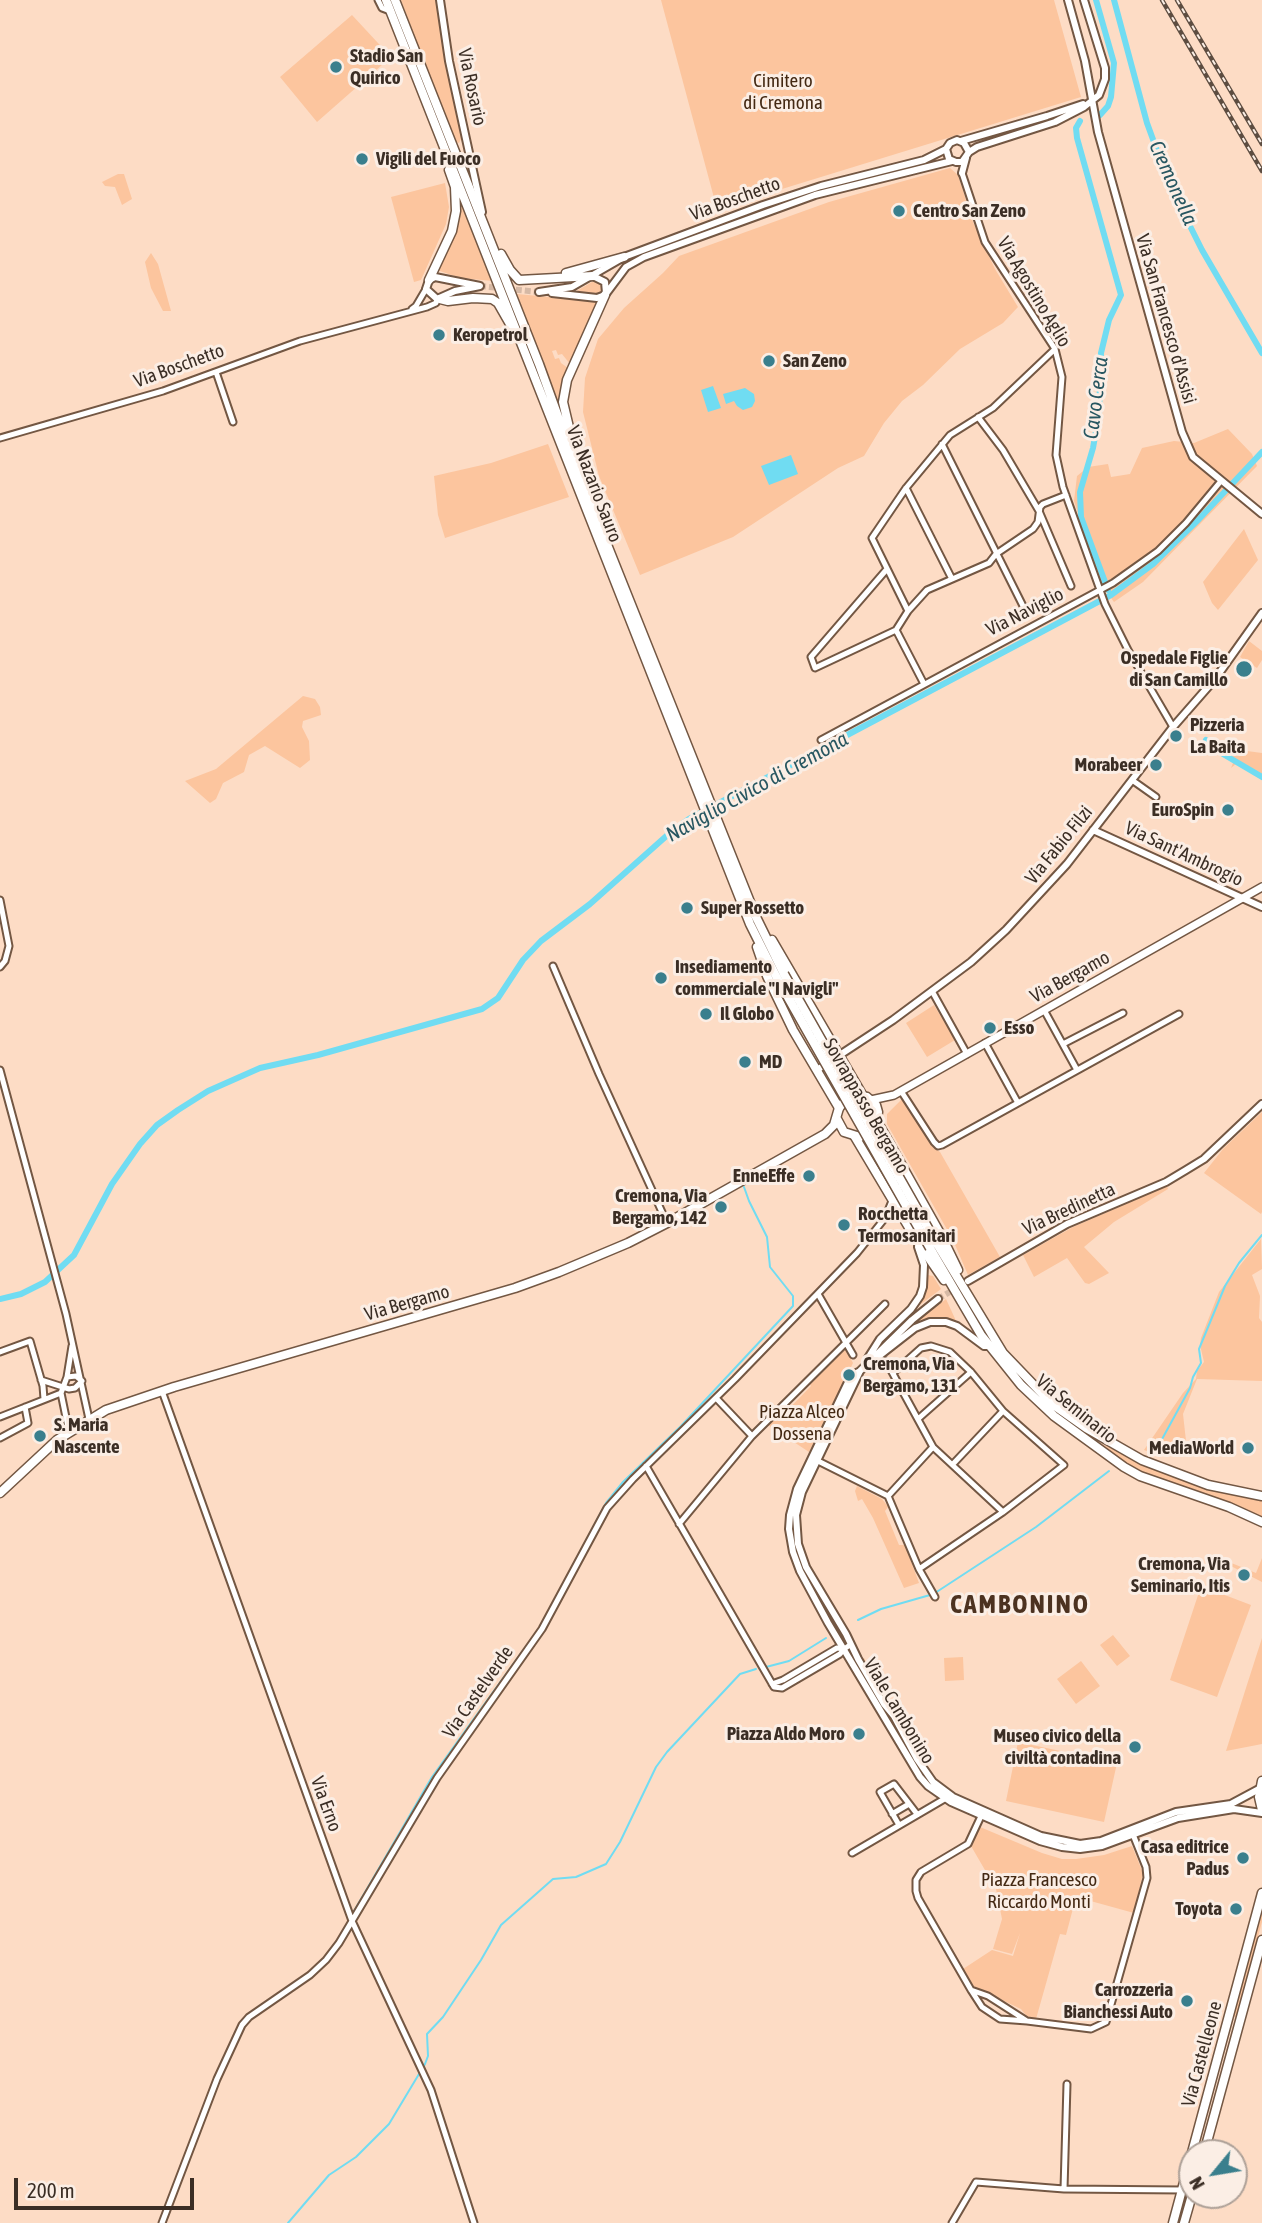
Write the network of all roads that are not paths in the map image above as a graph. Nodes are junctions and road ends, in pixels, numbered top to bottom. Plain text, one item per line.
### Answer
1 (378, 0) edge
2 (386, 0) edge
3 (395, 0) edge
4 (440, 0) edge
5 (1068, 0) edge
6 (1084, 0) edge
7 (390, 12) junction
8 (1092, 101) junction
9 (961, 141) junction
10 (947, 149) junction
11 (967, 155) junction
12 (954, 162) junction
13 (452, 164) junction
14 (962, 173) junction
15 (483, 221) junction
16 (624, 257) junction
17 (593, 276) junction
18 (556, 277) junction
19 (429, 280) junction
20 (426, 289) junction
21 (605, 295) junction
22 (439, 299) junction
23 (409, 311) junction
24 (519, 332) junction
25 (1055, 349) junction
26 (216, 372) junction
27 (978, 417) junction
28 (233, 422) dead end
29 (0, 438) edge
30 (942, 444) junction
31 (580, 477) junction
32 (1221, 481) junction
33 (906, 488) junction
34 (1066, 495) junction
35 (1039, 511) junction
36 (1262, 514) edge
37 (996, 554) junction
38 (887, 569) junction
39 (952, 579) junction
40 (1071, 586) dead end
41 (1100, 591) junction
42 (908, 611) junction
43 (1262, 613) edge
44 (1027, 614) dead end
45 (896, 630) junction
46 (924, 684) junction
47 (1173, 727) junction
48 (821, 740) dead end
49 (1132, 780) junction
50 (1156, 797) dead end
51 (711, 815) junction
52 (1093, 830) junction
53 (743, 885) junction
54 (1262, 887) edge
55 (1243, 898) junction
56 (0, 900) edge
57 (1262, 906) edge
58 (750, 924) junction
59 (553, 966) dead end
60 (0, 967) edge
61 (780, 976) junction
62 (932, 991) junction
63 (1044, 1010) junction
64 (1123, 1013) dead end
65 (1179, 1014) dead end
66 (985, 1043) junction
67 (1063, 1044) junction
68 (967, 1054) junction
69 (840, 1056) junction
70 (0, 1070) edge
71 (817, 1070) junction
72 (1076, 1070) junction
73 (898, 1093) junction
74 (867, 1098) junction
75 (1018, 1103) junction
76 (1262, 1104) edge
77 (839, 1108) junction
78 (878, 1112) junction
79 (837, 1119) junction
80 (878, 1123) junction
81 (844, 1132) junction
82 (825, 1134) junction
83 (855, 1137) junction
84 (894, 1151) junction
85 (871, 1165) junction
86 (892, 1201) junction
87 (899, 1213) junction
88 (885, 1218) junction
89 (667, 1223) junction
90 (917, 1241) junction
91 (933, 1246) joint
92 (968, 1280) tunnel mouth
93 (818, 1294) junction
94 (938, 1299) tunnel mouth
95 (965, 1300) junction
96 (885, 1304) dead end
97 (845, 1341) junction
98 (73, 1343) junction
99 (990, 1346) junction
100 (0, 1352) edge
101 (853, 1355) dead end
102 (887, 1361) dead end
103 (866, 1364) junction
104 (971, 1372) junction
105 (893, 1373) junction
106 (68, 1377) junction
107 (41, 1380) junction
108 (82, 1381) junction
109 (62, 1390) junction
110 (162, 1391) junction
111 (716, 1398) junction
112 (44, 1399) junction
113 (25, 1407) junction
114 (1003, 1411) junction
115 (0, 1417) edge
116 (89, 1419) junction
117 (918, 1419) junction
118 (72, 1429) junction
119 (752, 1436) junction
120 (0, 1438) edge
121 (933, 1447) junction
122 (814, 1459) junction
123 (953, 1464) junction
124 (646, 1466) junction
125 (0, 1493) edge
126 (888, 1496) junction
127 (1262, 1496) edge
128 (1003, 1512) junction
129 (1261, 1522) edge
130 (680, 1524) junction
131 (919, 1569) junction
132 (935, 1597) dead end
133 (847, 1647) junction
134 (1261, 1785) edge
135 (948, 1797) junction
136 (909, 1804) junction
137 (1262, 1812) edge
138 (983, 1813) junction
139 (892, 1814) junction
140 (917, 1814) junction
141 (899, 1825) junction
142 (1132, 1831) junction
143 (852, 1853) dead end
144 (1262, 1893) edge
145 (352, 1922) junction
146 (1262, 1942) edge
147 (971, 1990) junction
148 (988, 1996) junction
149 (978, 2003) junction
150 (1027, 2021) junction
151 (1067, 2084) dead end
152 (1197, 2139) edge
153 (1208, 2139) edge
154 (1064, 2189) junction
155 (1178, 2190) edge
156 (162, 2223) edge
157 (474, 2223) edge
158 (952, 2223) edge

1 - 7 street
2 - 7 main road, Via Nazario Sauro
3 - 15 main road, Via Nazario Sauro
4 - 15 street, Via Rosario
5 - 8 street, Via San Francesco d'Assisi
6 - 8 street
7 - 13 main road, Via Nazario Sauro
8 - 9 street, Via Boschetto
8 - 11 street, Via Boschetto
8 - 32 street, Via San Francesco d'Assisi
9 - 10 street, Via Boschetto
9 - 11 street
10 - 12 street
10 - 16 street, Via Boschetto
11 - 12 street, Via Boschetto
11 - 14 street
12 - 14 street, Via Agostino Aglio
12 - 21 street, Via Boschetto
13 - 19 main road
13 - 24 main road, Via Nazario Sauro
14 - 25 street, Via Agostino Aglio
15 - 18 main road
15 - 31 main road, Via Nazario Sauro
16 - 17 street, Via Boschetto
16 - 18 main road
17 - 18 main road
17 - 21 street
17 - 21 street, Via Boschetto
19 - 20 street
19 - 22 street
20 - 22 street
20 - 23 street
21 - 31 main road
22 - 23 street, Via Boschetto
22 - 24 main road
23 - 26 street, Via Boschetto
24 - 51 main road, Via Nazario Sauro
25 - 27 street
25 - 34 street, Via Agostino Aglio
26 - 28 street
26 - 29 street, Via Boschetto
27 - 30 street
27 - 35 street
30 - 33 street
30 - 37 street
31 - 51 main road, Via Nazario Sauro
32 - 36 street, Via San Francesco d'Assisi
32 - 41 street, Via Naviglio
33 - 38 street
33 - 39 street
34 - 35 street
34 - 41 street, Via Agostino Aglio
35 - 37 street
35 - 40 street
37 - 39 street
37 - 44 street
38 - 42 street
38 - 45 street
39 - 42 street
41 - 46 street, Via Naviglio
41 - 47 street, Via Agostino Aglio
42 - 45 street
43 - 47 street, Via Fabio Filzi
45 - 46 street
46 - 48 street, Via Naviglio
47 - 49 street, Via Fabio Filzi
49 - 50 street
49 - 52 street, Via Fabio Filzi
51 - 53 main road, Via Nazario Sauro
51 - 58 main road, Via Nazario Sauro
52 - 55 street, Via Sant'Ambrogio
52 - 62 street, Via Fabio Filzi
53 - 61 main road, Via Nazario Sauro
53 - 69 main road
54 - 55 main road, Via Bergamo
55 - 57 street, Via Sant'Ambrogio
55 - 63 main road, Via Bergamo
56 - 60 street
58 - 61 main road, Via Nazario Sauro
58 - 71 main road
59 - 89 street
61 - 91 main road, Sovrappasso Bergamo, bridge
62 - 68 street
62 - 69 street, Via Fabio Filzi
63 - 66 main road, Via Bergamo
63 - 67 street
64 - 67 street
65 - 72 street
66 - 68 main road, Via Bergamo
66 - 75 street
67 - 72 street
68 - 73 main road, Via Bergamo
69 - 71 street, Via Fabio Filzi
69 - 74 main road
70 - 98 street
71 - 77 main road
72 - 75 street
73 - 74 main road, Via Bergamo
73 - 75 street
73 - 78 main road, Via Bergamo
74 - 77 main road, Via Bergamo
74 - 78 main road
76 - 92 street, Via Bredinetta
77 - 79 main road, Via Bergamo
78 - 80 main road
79 - 81 main road
79 - 82 main road, Via Bergamo
80 - 83 main road
80 - 84 main road
81 - 82 main road, Via Bergamo
81 - 83 main road
82 - 89 main road, Via Bergamo
83 - 85 main road
84 - 85 main road
84 - 95 main road
85 - 86 main road
86 - 87 main road
86 - 88 street, Via Castelverde
87 - 88 street
87 - 90 main road
88 - 93 street, Via Castelverde
89 - 110 main road, Via Bergamo
90 - 95 main road
90 - 103 street
91 - 95 main road, Via Seminario
93 - 97 street
93 - 111 street, Via Castelverde
94 - 103 street
95 - 99 main road, Via Seminario
95 - 127 main road, Via Seminario
96 - 97 street
97 - 101 street
97 - 119 street
98 - 106 street
98 - 108 street
99 - 103 street
99 - 129 main road, Via Seminario
100 - 107 street
102 - 105 street
103 - 122 street, Viale Cambonino
104 - 105 street
104 - 114 street
104 - 117 street
105 - 117 street
106 - 108 street
106 - 109 street
107 - 109 street
107 - 112 street
108 - 109 street
108 - 116 street
109 - 112 street
109 - 118 street
110 - 116 main road, Via Bergamo
110 - 145 street, Via Erno
111 - 119 street
111 - 124 street, Via Castelverde
112 - 113 street
113 - 115 street
113 - 120 street
114 - 123 street
114 - 128 street
116 - 118 main road, Via Bergamo
117 - 121 street
118 - 125 main road, Via Bergamo
119 - 130 street
121 - 123 street
121 - 126 street
122 - 126 street
122 - 133 street, Viale Cambonino
123 - 128 street
124 - 130 street
124 - 145 street, Via Castelverde
126 - 131 street
128 - 131 street
130 - 133 street
131 - 132 street
133 - 135 street, Viale Cambonino
134 - 137 main road
134 - 142 street, Viale Cambonino
135 - 138 street, Viale Cambonino
135 - 140 street
136 - 139 street
136 - 139 street
136 - 140 street
137 - 142 street, Viale Cambonino
138 - 142 street, Viale Cambonino
138 - 147 street
139 - 141 street
140 - 141 street
141 - 143 street
142 - 150 street
144 - 152 main road, Via Castelleone
145 - 156 street, Via Castelverde
145 - 157 street, Via Erno
146 - 153 main road, Via Castelleone
147 - 148 street
147 - 149 street
148 - 149 street
148 - 150 street
149 - 150 street
151 - 154 street
154 - 155 street
154 - 158 street

